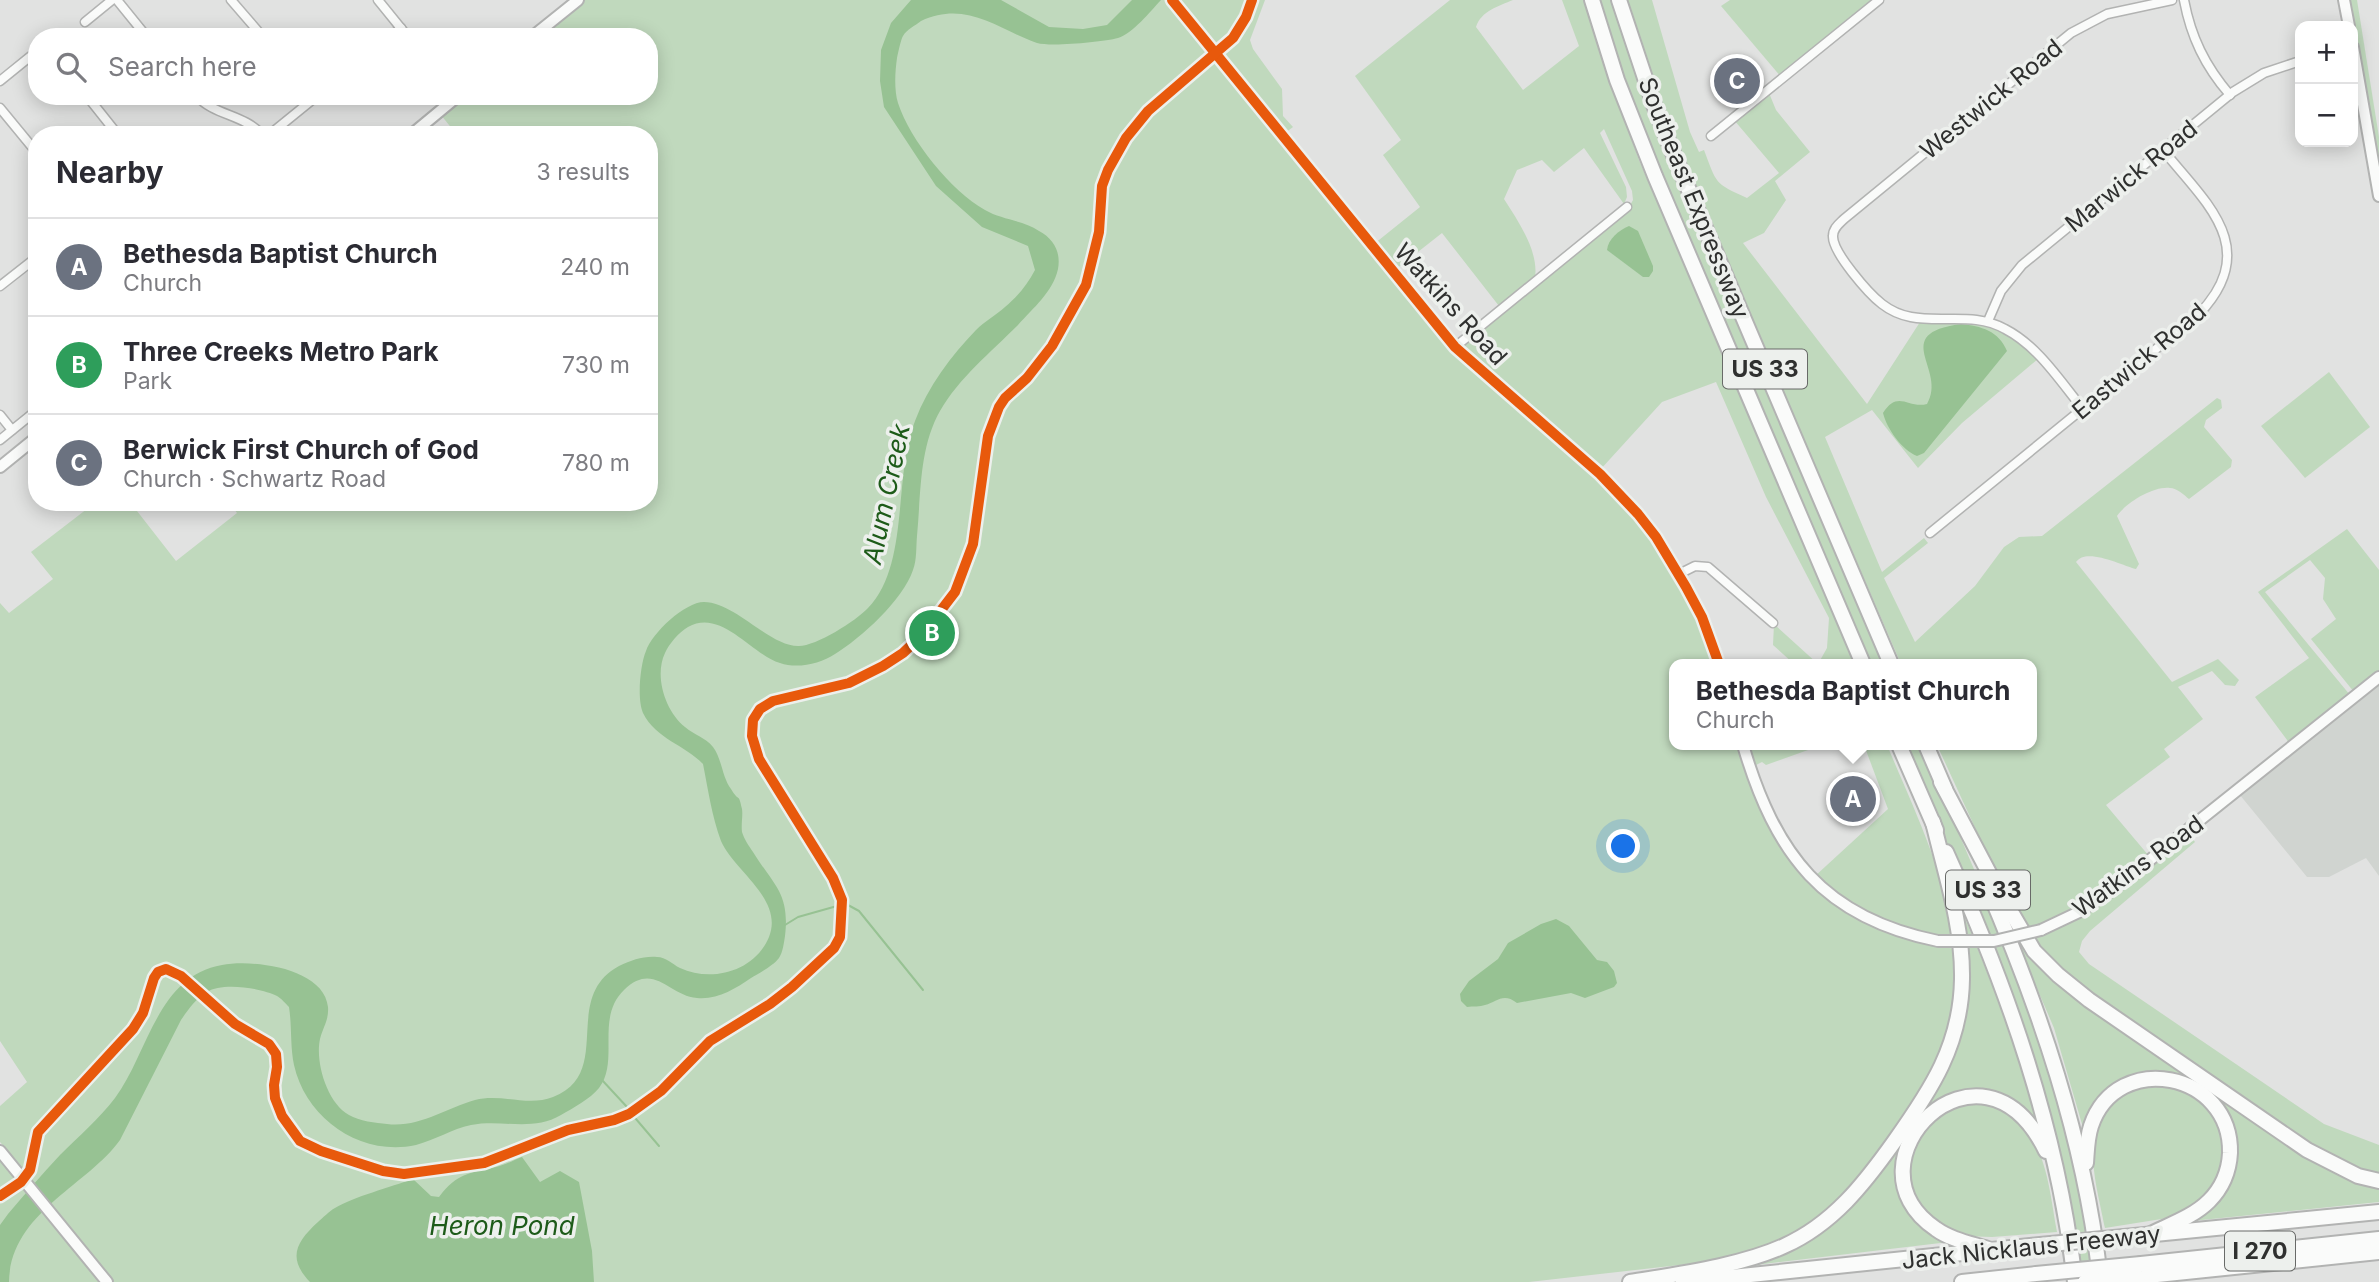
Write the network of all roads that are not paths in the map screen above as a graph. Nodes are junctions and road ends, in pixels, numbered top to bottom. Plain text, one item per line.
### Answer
1 (115, 0) edge
2 (231, 0) edge
3 (378, 0) edge
4 (578, 0) edge
5 (1172, 0) edge
6 (1592, 0) edge
7 (1619, 0) edge
8 (1879, 0) edge
9 (2172, 0) edge
10 (2184, 0) edge
11 (2344, 0) edge
12 (2348, 21) edge
13 (85, 22) dead end
14 (139, 28) edge
15 (255, 28) edge
16 (401, 28) edge
17 (543, 28) edge
18 (28, 58) edge
19 (2295, 63) edge
20 (2358, 78) edge
21 (0, 81) edge
22 (2230, 95) junction
23 (94, 105) edge
24 (208, 105) edge
25 (306, 105) edge
26 (447, 105) edge
27 (0, 108) edge
28 (111, 126) edge
29 (252, 126) edge
30 (280, 126) edge
31 (422, 126) edge
32 (1711, 136) dead end
33 (28, 142) edge
34 (2163, 150) junction
35 (2379, 196) edge
36 (1627, 206) dead end
37 (28, 264) edge
38 (0, 286) edge
39 (1987, 321) junction
40 (1455, 346) junction
41 (2083, 409) junction
42 (0, 415) edge
43 (28, 417) edge
44 (12, 430) junction
45 (0, 440) edge
46 (28, 444) edge
47 (0, 467) edge
48 (1930, 534) dead end
49 (1679, 574) junction
50 (1773, 623) dead end
51 (1717, 659) edge
52 (1861, 659) edge
53 (1889, 659) edge
54 (2379, 677) edge
55 (1745, 750) edge
56 (1901, 750) edge
57 (1928, 750) edge
58 (1941, 782) junction
59 (1933, 822) junction
60 (0, 1151) edge
61 (2058, 1175) junction
62 (2379, 1181) edge
63 (2090, 1206) junction
64 (2379, 1212) edge
65 (2149, 1235) junction
66 (2379, 1239) edge
67 (1991, 1250) junction
68 (2379, 1252) edge
69 (2140, 1271) junction
70 (2185, 1273) junction
71 (107, 1282) edge
72 (1629, 1282) edge
73 (1683, 1282) edge
74 (1962, 1282) edge
75 (2075, 1282) edge
76 (2085, 1282) edge
77 (2101, 1282) edge
78 (2214, 1282) edge

1 - 13 street
1 - 14 street
2 - 15 street
3 - 16 street
4 - 17 street
5 - 40 street, Watkins Road
6 - 52 highway, Southeast Expressway / US 33
7 - 53 highway, Southeast Expressway / US 33
8 - 32 street
9 - 39 street, Westwick Road
10 - 22 street
11 - 12 street
18 - 21 street
19 - 22 street, Marwick Road
20 - 35 street
22 - 34 street, Marwick Road
23 - 28 street
24 - 29 street
25 - 30 street
26 - 31 street
27 - 33 street
34 - 39 street, Marwick Road
34 - 41 street, Eastwick Road
36 - 40 street
37 - 38 street
39 - 41 street
40 - 49 street, Watkins Road
41 - 48 street, Eastwick Road
42 - 44 street
43 - 44 street
44 - 45 street
46 - 47 street
49 - 50 street
49 - 51 street, Watkins Road
54 - 55 street, Watkins Road, bridge
56 - 59 highway, US 33
57 - 58 highway, US 33
58 - 62 highway
58 - 63 highway, US 33
59 - 61 highway, US 33
59 - 72 highway
60 - 71 street
61 - 67 highway
61 - 75 highway, US 33
63 - 65 highway
63 - 77 highway, US 33
64 - 65 highway, Jack Nicklaus Freeway / I 270
65 - 67 highway, Jack Nicklaus Freeway / I 270, bridge
66 - 69 highway, Jack Nicklaus Freeway / I 270
67 - 73 highway, Jack Nicklaus Freeway / I 270
68 - 70 highway
69 - 70 highway
69 - 74 highway, Jack Nicklaus Freeway / I 270, bridge
69 - 76 highway, bridge
70 - 78 highway

